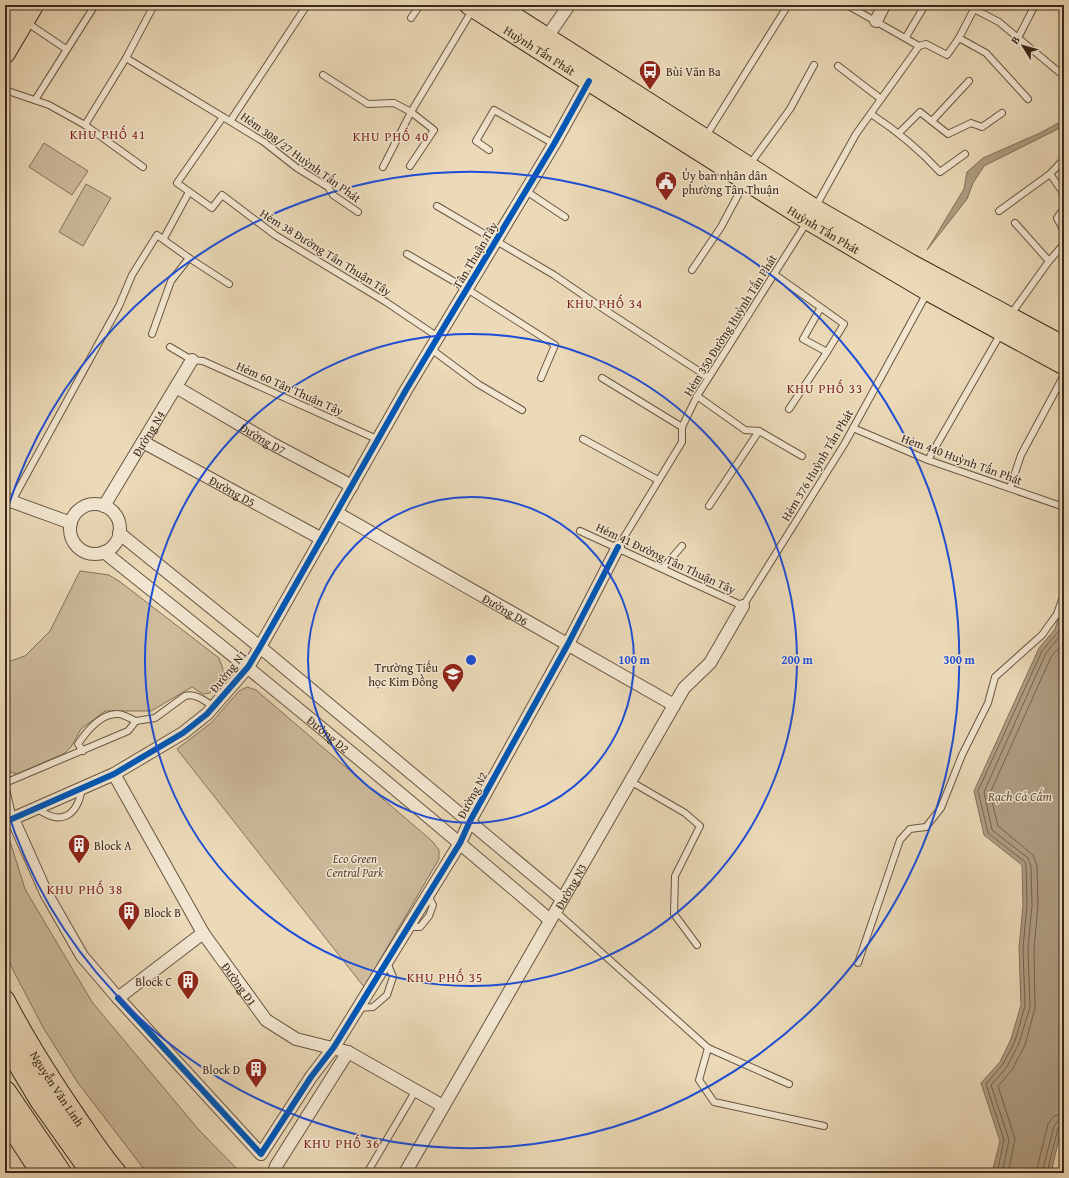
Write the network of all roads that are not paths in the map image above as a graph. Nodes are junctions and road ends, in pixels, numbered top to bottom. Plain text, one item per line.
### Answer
1 (95, 5) edge
2 (154, 5) edge
3 (307, 5) edge
4 (420, 5) edge
5 (496, 5) edge
6 (568, 5) edge
7 (788, 5) edge
8 (847, 5) edge
9 (884, 5) edge
10 (925, 5) edge
11 (1035, 5) edge
12 (471, 7) edge
13 (972, 7) edge
14 (19, 12) edge
15 (411, 18) dead end
16 (876, 21) junction
17 (906, 37) junction
18 (959, 38) junction
19 (1018, 38) junction
20 (543, 43) junction
21 (919, 46) junction
22 (66, 49) junction
23 (5, 54) edge
24 (126, 58) junction
25 (814, 65) dead end
26 (838, 66) dead end
27 (1064, 67) edge
28 (323, 75) dead end
29 (589, 81) junction
30 (969, 81) dead end
31 (5, 90) edge
32 (881, 99) junction
33 (1028, 99) dead end
34 (35, 100) junction
35 (410, 112) junction
36 (1002, 113) dead end
37 (871, 114) junction
38 (223, 117) junction
39 (231, 120) junction
40 (932, 121) junction
41 (85, 125) junction
42 (899, 133) junction
43 (706, 138) junction
44 (554, 144) junction
45 (489, 150) dead end
46 (965, 154) dead end
47 (1064, 159) edge
48 (410, 166) dead end
49 (143, 167) dead end
50 (383, 167) dead end
51 (747, 173) junction
52 (1050, 174) junction
53 (526, 191) junction
54 (189, 192) junction
55 (1064, 194) edge
56 (437, 206) dead end
57 (1064, 208) edge
58 (999, 210) dead end
59 (358, 212) dead end
60 (811, 215) junction
61 (565, 217) dead end
62 (1015, 222) dead end
63 (1064, 231) edge
64 (164, 238) junction
65 (495, 242) junction
66 (1064, 244) edge
67 (407, 254) dead end
68 (189, 258) junction
69 (1049, 261) junction
70 (692, 270) dead end
71 (774, 274) junction
72 (229, 284) dead end
73 (467, 289) junction
74 (928, 291) junction
75 (820, 309) junction
76 (1006, 324) junction
77 (152, 334) dead end
78 (1029, 337) junction
79 (438, 338) junction
80 (1064, 346) edge
81 (170, 347) dead end
82 (431, 349) junction
83 (827, 352) junction
84 (192, 360) junction
85 (1064, 365) edge
86 (1064, 375) edge
87 (708, 377) junction
88 (541, 378) dead end
89 (602, 378) dead end
90 (176, 388) junction
91 (697, 396) junction
92 (789, 409) dead end
93 (522, 410) dead end
94 (682, 427) junction
95 (853, 428) junction
96 (759, 431) junction
97 (583, 439) dead end
98 (379, 440) junction
99 (143, 442) junction
100 (802, 456) dead end
101 (928, 460) junction
102 (658, 480) junction
103 (352, 486) junction
104 (1010, 488) junction
105 (9, 500) edge
106 (104, 506) junction
107 (709, 506) dead end
108 (1064, 507) edge
109 (337, 513) junction
110 (71, 522) junction
111 (580, 531) dead end
112 (119, 533) junction
113 (322, 539) junction
114 (682, 546) dead end
115 (618, 547) junction
116 (104, 552) junction
117 (663, 568) junction
118 (1064, 594) edge
119 (742, 606) junction
120 (568, 644) junction
121 (260, 648) junction
122 (248, 667) junction
123 (674, 705) junction
124 (214, 707) junction
125 (136, 721) junction
126 (83, 750) junction
127 (114, 774) junction
128 (630, 781) junction
129 (5, 784) edge
130 (82, 789) junction
131 (38, 809) junction
132 (9, 821) edge
133 (470, 821) junction
134 (460, 843) junction
135 (562, 899) junction
136 (553, 916) junction
137 (203, 933) junction
138 (698, 945) dead end
139 (387, 962) junction
140 (858, 963) dead end
141 (118, 998) junction
142 (5, 1000) edge
143 (358, 1008) junction
144 (5, 1040) edge
145 (334, 1048) junction
146 (708, 1048) junction
147 (348, 1052) junction
148 (311, 1077) junction
149 (789, 1084) dead end
150 (326, 1087) junction
151 (416, 1090) junction
152 (5, 1092) edge
153 (443, 1106) junction
154 (5, 1118) edge
155 (824, 1126) dead end
156 (272, 1136) junction
157 (289, 1146) junction
158 (41, 1173) edge
159 (60, 1173) edge
160 (93, 1173) edge
161 (117, 1173) edge
162 (274, 1173) edge
163 (367, 1173) edge
164 (405, 1173) edge

1 - 22 lane
2 - 24 lane
3 - 39 lane
4 - 15 lane
5 - 20 main road, Huỳnh Tấn Phát
6 - 20 street
7 - 43 lane
8 - 16 lane
9 - 16 street
10 - 17 lane
11 - 19 lane
12 - 20 main road, Huỳnh Tấn Phát
12 - 35 lane
13 - 18 lane
13 - 19 lane
14 - 22 lane
14 - 23 main road
16 - 17 lane
17 - 21 lane
18 - 21 lane
18 - 33 lane
19 - 27 lane
20 - 29 main road, Huỳnh Tấn Phát
20 - 43 main road, Huỳnh Tấn Phát
21 - 32 lane, Hẻm 350 Đường Huỳnh Tấn Phát
22 - 34 lane
24 - 38 lane, Hẻm 308/27 Huỳnh Tấn Phát
24 - 41 lane
25 - 51 lane
26 - 32 lane
28 - 35 lane
29 - 44 street, Tân Thuận Tây
29 - 51 main road, Huỳnh Tấn Phát
30 - 40 lane
31 - 34 lane
32 - 37 lane, Hẻm 350 Đường Huỳnh Tấn Phát
34 - 41 lane
35 - 48 lane
35 - 50 lane
36 - 40 lane
37 - 42 lane
37 - 60 lane, Hẻm 350 Đường Huỳnh Tấn Phát
38 - 39 lane, Hẻm 308/27 Huỳnh Tấn Phát
38 - 54 lane, Hẻm 38 Đường Tân Thuận Tây
39 - 59 lane, Hẻm 308/27 Huỳnh Tấn Phát
40 - 42 lane
41 - 49 lane
42 - 46 lane
43 - 51 main road, Huỳnh Tấn Phát
44 - 45 lane
44 - 53 street, Tân Thuận Tây
47 - 52 lane
51 - 60 main road, Huỳnh Tấn Phát
51 - 70 lane
52 - 55 lane
52 - 58 lane
53 - 61 lane
53 - 65 street, Tân Thuận Tây
54 - 64 lane
54 - 79 lane, Hẻm 38 Đường Tân Thuận Tây
56 - 65 lane
57 - 63 lane
60 - 71 lane, Hẻm 350 Đường Huỳnh Tấn Phát
60 - 74 main road, Huỳnh Tấn Phát
60 - 76 main road, Huỳnh Tấn Phát
62 - 69 lane
64 - 68 lane
64 - 105 lane
65 - 73 street, Tân Thuận Tây
65 - 87 lane
66 - 69 lane
67 - 73 lane
68 - 72 lane
68 - 77 lane
69 - 76 lane
71 - 75 lane
71 - 87 lane, Hẻm 350 Đường Huỳnh Tấn Phát
73 - 79 street, Tân Thuận Tây
73 - 88 lane
74 - 76 main road, Huỳnh Tấn Phát
74 - 95 lane, Hẻm 376 Huỳnh Tấn Phát
75 - 83 lane
75 - 83 lane
76 - 78 main road, Huỳnh Tấn Phát
76 - 101 lane
78 - 80 main road, Huỳnh Tấn Phát
78 - 85 main road, Huỳnh Tấn Phát
79 - 82 street, Tân Thuận Tây
81 - 84 lane, Hẻm 60 Tân Thuận Tây
82 - 93 lane
82 - 98 street, Tân Thuận Tây
83 - 92 lane
84 - 90 street, Đường N4
84 - 98 lane, Hẻm 60 Tân Thuận Tây
86 - 104 lane
87 - 91 lane, Hẻm 350 Đường Huỳnh Tấn Phát
89 - 94 lane
90 - 99 street, Đường N4
90 - 103 street, Đường D7
91 - 94 lane, Hẻm 350 Đường Huỳnh Tấn Phát
91 - 96 lane
94 - 102 lane, Hẻm 350 Đường Huỳnh Tấn Phát
95 - 101 lane, Hẻm 440 Huỳnh Tấn Phát
95 - 119 lane, Hẻm 376 Huỳnh Tấn Phát
96 - 100 lane
96 - 107 lane
97 - 102 lane
98 - 103 street, Đường N1
99 - 106 street, Đường N4
99 - 113 street, Đường D5
101 - 104 lane, Hẻm 440 Huỳnh Tấn Phát
102 - 115 lane, Hẻm 350 Đường Huỳnh Tấn Phát
103 - 109 street, Đường N1
104 - 108 lane, Hẻm 440 Huỳnh Tấn Phát
105 - 110 street
106 - 110 street
106 - 112 street
109 - 113 street, Đường N1
109 - 120 street, Đường D6
110 - 116 street
111 - 115 lane, Hẻm 41 Đường Tân Thuận Tây
112 - 116 street
112 - 121 street, Đường D2
113 - 121 street, Đường N1
114 - 117 lane
115 - 117 lane, Hẻm 41 Đường Tân Thuận Tây
115 - 120 street, Đường N2
116 - 122 street, Đường D2
117 - 119 lane, Hẻm 41 Đường Tân Thuận Tây
118 - 140 lane
119 - 123 street, Đường N3
120 - 123 street, Đường D6
120 - 133 street, Đường N2
121 - 122 street, Đường N1
121 - 133 street, Đường D2
122 - 124 street, Đường N1
122 - 134 street, Đường D2
123 - 128 street, Đường N3
124 - 125 lane
124 - 127 street, Đường N1
125 - 126 lane
125 - 126 lane
126 - 129 lane
127 - 130 street, Đường N1
127 - 137 street, Đường D1
128 - 135 street, Đường N3
128 - 138 lane
129 - 132 lane
130 - 131 street, Đường N1
130 - 131 lane
131 - 132 street, Đường N1
132 - 141 street
133 - 134 street, Đường N2
133 - 135 street, Đường D2
134 - 136 street, Đường D2
134 - 139 street, Đường N2
135 - 136 street, Đường N3
136 - 146 lane
136 - 153 street, Đường N3
137 - 141 street
137 - 145 street, Đường D1
139 - 143 street, Đường N2
139 - 143 lane
141 - 156 street, Đường N2
142 - 161 main road, Nguyễn Văn Linh
143 - 145 street, Đường N2
144 - 160 highway, Nguyễn Văn Linh
145 - 147 street, Đường D1
145 - 148 street, Đường N2
146 - 149 lane
146 - 155 lane
147 - 150 street
147 - 151 street, Đường D1
148 - 150 street
148 - 156 street, Đường N2
150 - 157 street
151 - 153 street, Đường D1
151 - 163 lane
152 - 159 highway
153 - 164 street, Đường N3
154 - 158 main road
156 - 157 street
157 - 162 street

